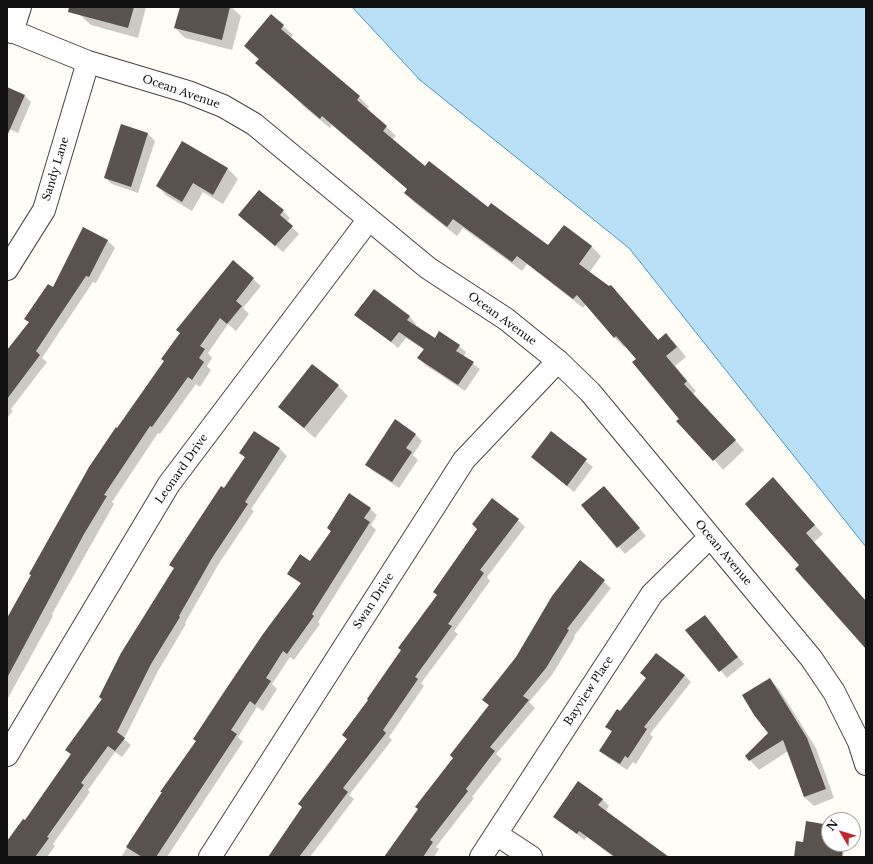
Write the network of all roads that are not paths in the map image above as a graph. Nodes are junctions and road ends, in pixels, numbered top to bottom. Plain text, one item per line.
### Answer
1 (20, 7) edge
2 (9, 30) edge
3 (88, 62) junction
4 (369, 219) junction
5 (7, 269) edge
6 (558, 361) junction
7 (710, 537) junction
8 (7, 755) edge
9 (866, 764) edge
10 (496, 834) junction
11 (210, 857) edge
12 (481, 857) edge
13 (531, 857) edge

1 - 2 street
2 - 3 street, Ocean Avenue
3 - 4 street, Ocean Avenue
3 - 5 street, Sandy Lane
4 - 6 street, Ocean Avenue
4 - 8 street, Leonard Drive
6 - 7 street, Ocean Avenue
6 - 11 street, Swan Drive
7 - 9 street, Ocean Avenue
7 - 10 street, Bayview Place
10 - 12 street, Bayview Place
10 - 13 street

